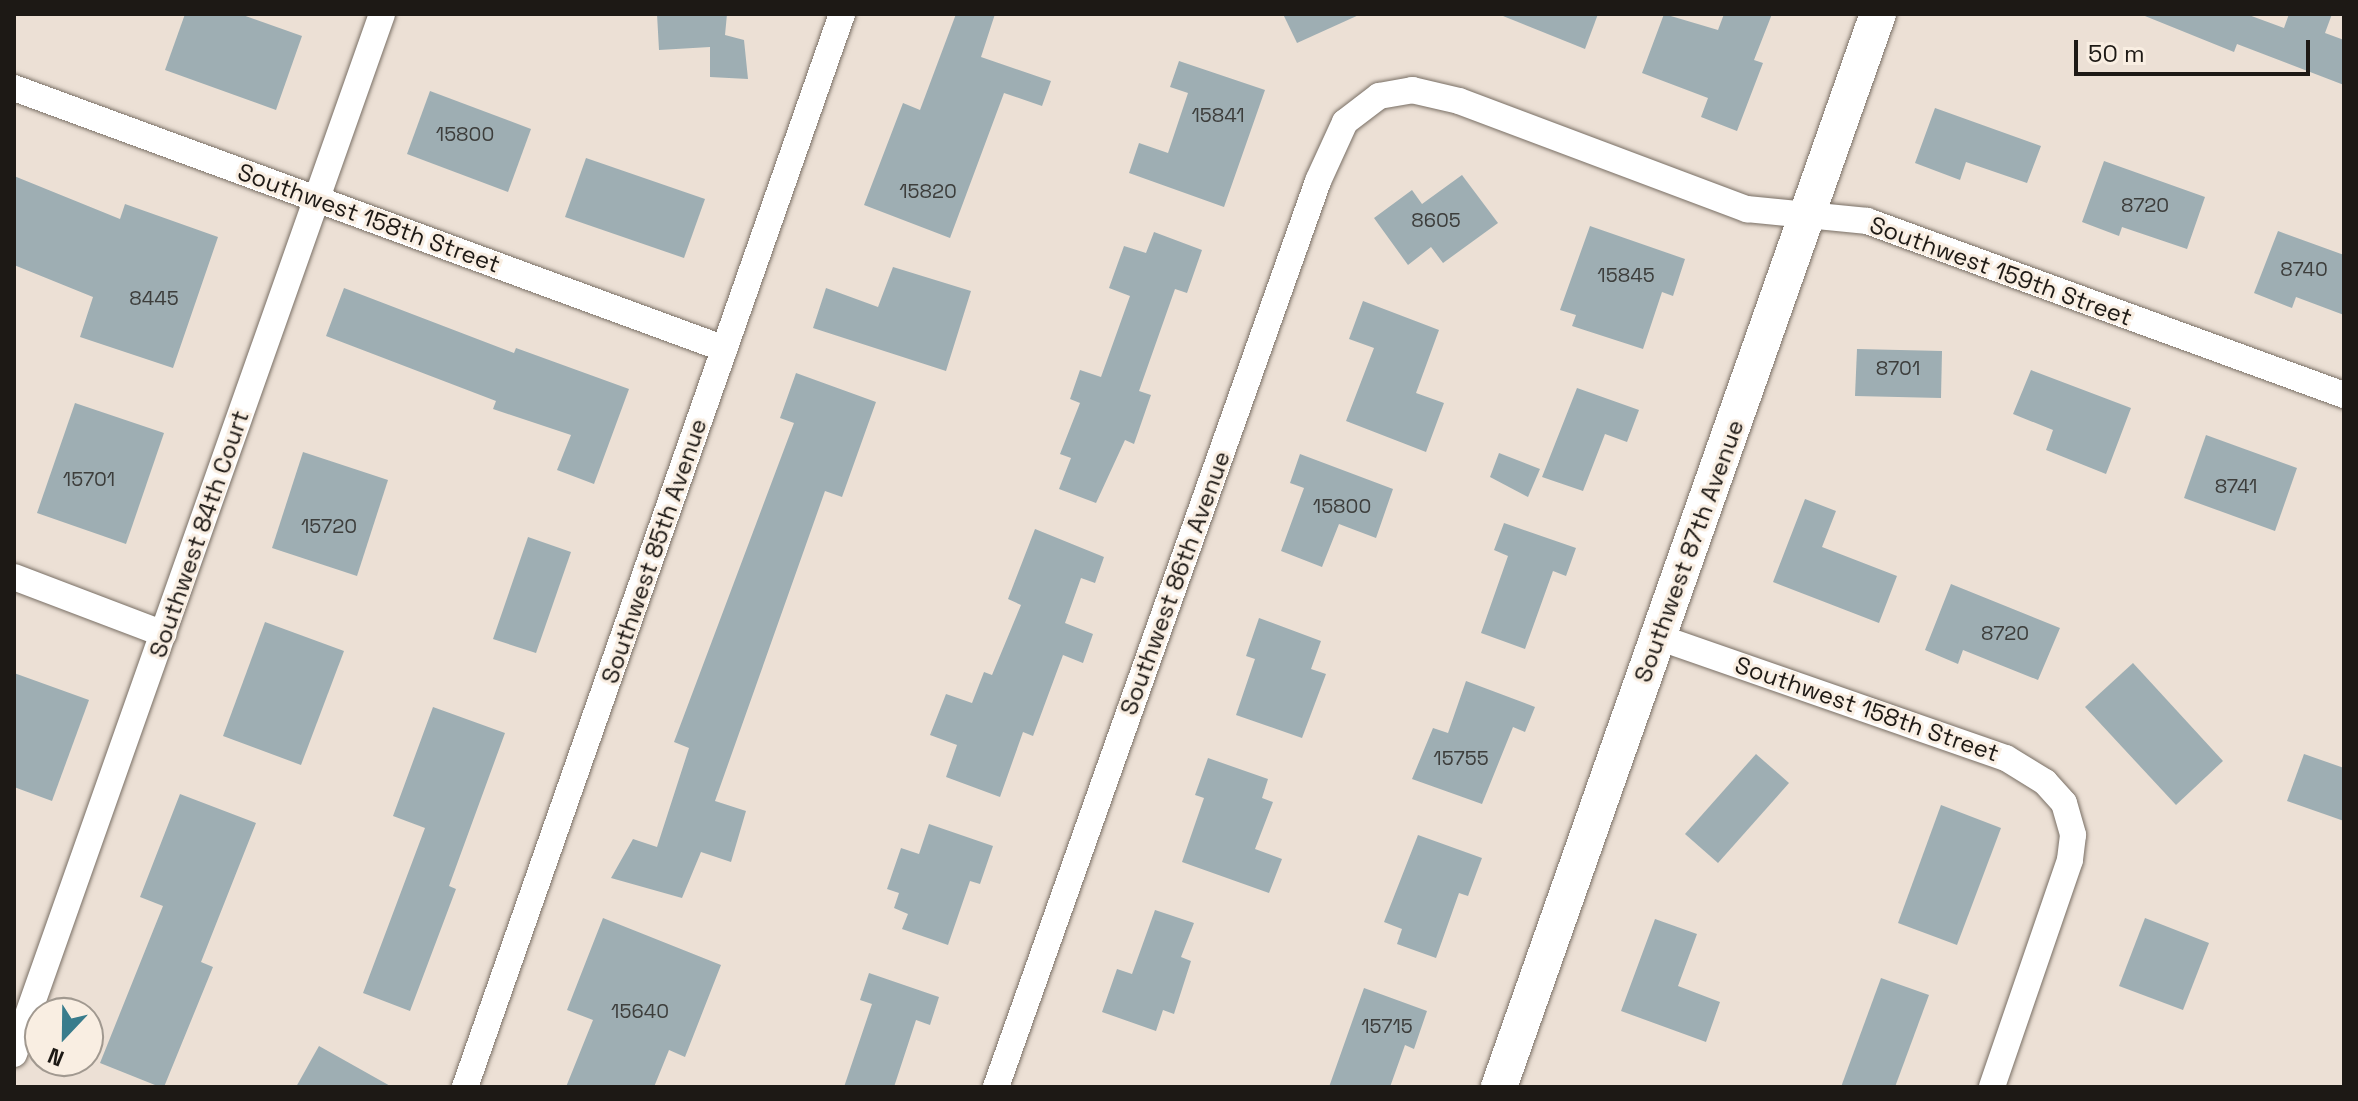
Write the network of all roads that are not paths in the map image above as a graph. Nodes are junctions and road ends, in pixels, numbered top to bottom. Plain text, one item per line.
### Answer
1 (382, 14) edge
2 (842, 14) edge
3 (1878, 14) edge
4 (14, 88) edge
5 (1379, 96) joint
6 (317, 200) junction
7 (1808, 216) junction
8 (725, 349) junction
9 (2344, 395) edge
10 (14, 577) edge
11 (164, 634) junction
12 (1658, 637) junction
13 (14, 1054) edge
14 (465, 1087) edge
15 (996, 1087) edge
16 (1499, 1087) edge
17 (1992, 1087) edge

1 - 6 street, Southwest 84th Court
2 - 8 street, Southwest 85th Avenue
3 - 7 street, Southwest 87th Avenue
4 - 6 street, Southwest 158th Street
5 - 7 street, Southwest 159th Street
5 - 15 street, Southwest 86th Avenue
6 - 8 street, Southwest 158th Street
6 - 11 street, Southwest 84th Court
7 - 9 street, Southwest 159th Street
7 - 12 street, Southwest 87th Avenue
8 - 14 street, Southwest 85th Avenue
10 - 11 street
11 - 13 street, Southwest 84th Court
12 - 16 street, Southwest 87th Avenue
12 - 17 street, Southwest 158th Street

